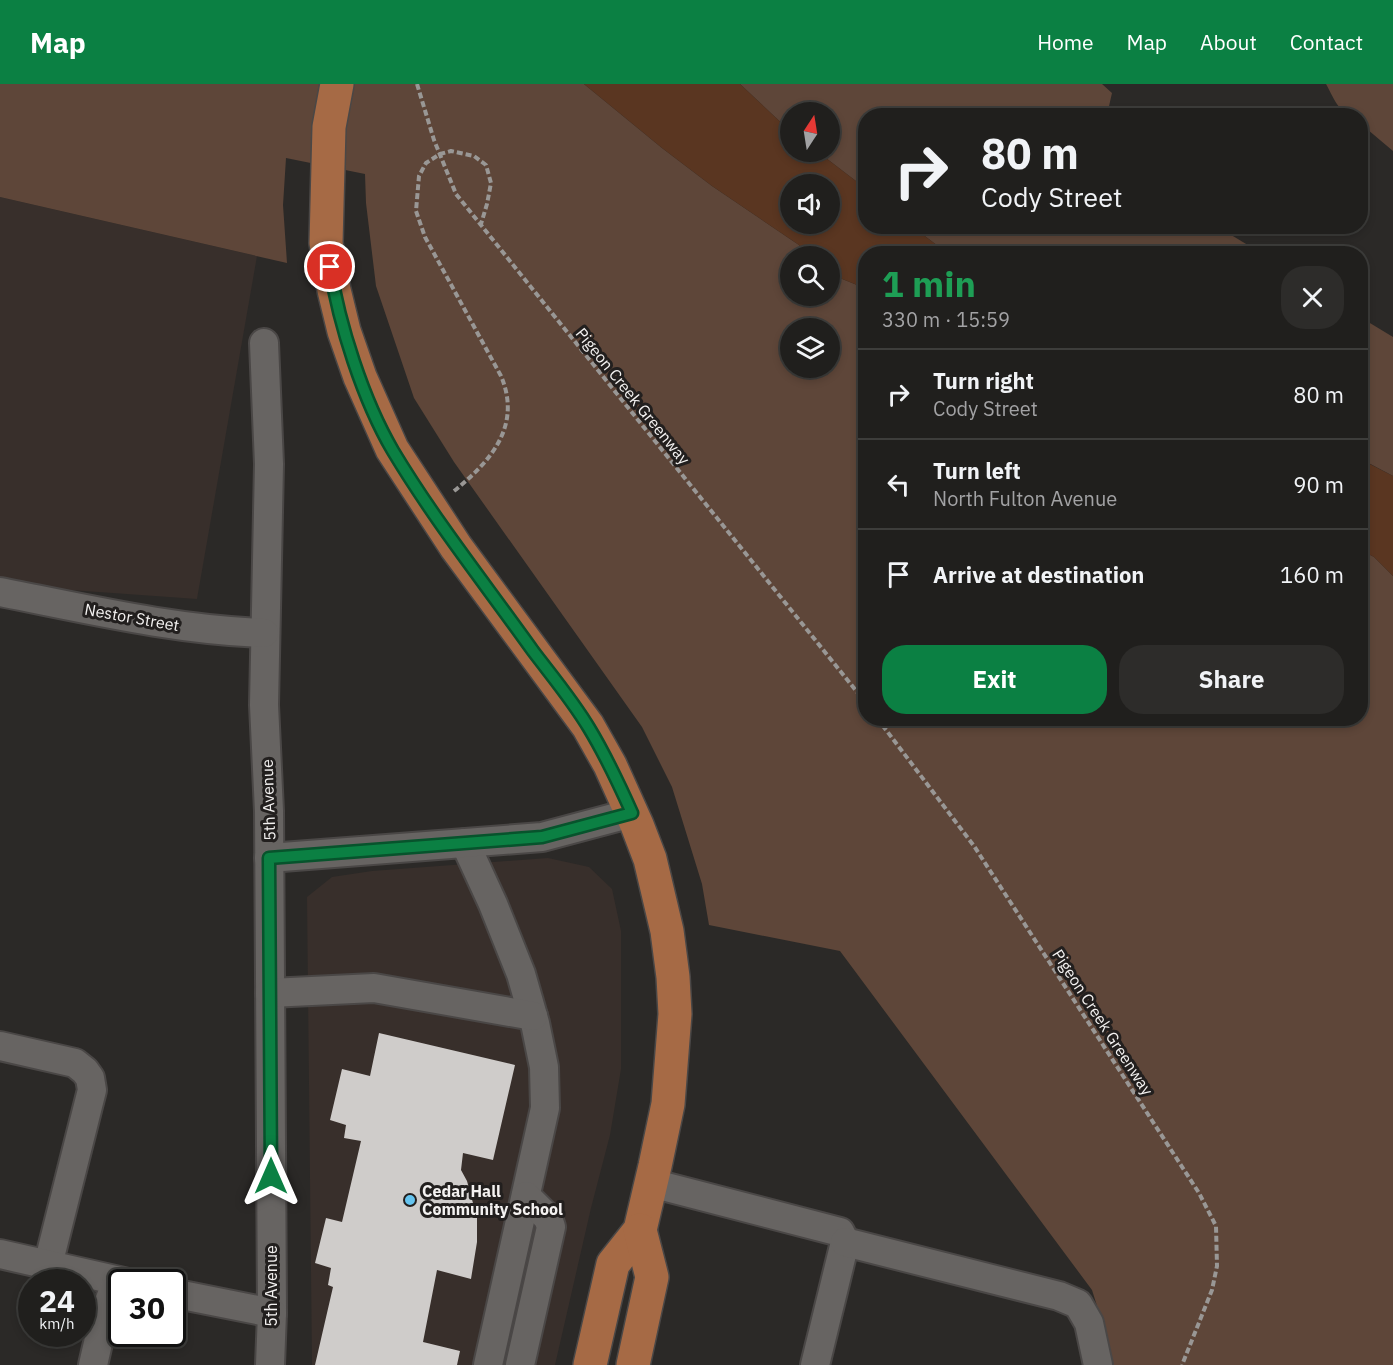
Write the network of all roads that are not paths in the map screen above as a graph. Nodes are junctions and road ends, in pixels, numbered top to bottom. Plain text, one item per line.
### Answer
1 (337, 84) edge
2 (264, 343) dead end
3 (0, 592) edge
4 (264, 633) junction
5 (632, 813) junction
6 (465, 843) junction
7 (269, 858) junction
8 (270, 993) junction
9 (533, 1016) junction
10 (0, 1046) edge
11 (651, 1183) junction
12 (526, 1196) junction
13 (640, 1230) junction
14 (845, 1242) junction
15 (0, 1254) edge
16 (48, 1265) junction
17 (108, 1279) edge
18 (186, 1296) edge
19 (108, 1306) edge
20 (272, 1313) junction
21 (93, 1365) edge
22 (270, 1365) edge
23 (488, 1365) edge
24 (520, 1365) edge
25 (590, 1365) edge
26 (633, 1365) edge
27 (815, 1365) edge
28 (1098, 1365) edge

1 - 5 main road
2 - 4 street, 5th Avenue
3 - 4 street, Nestor Street
4 - 7 street, 5th Avenue
5 - 6 street
5 - 11 main road
6 - 7 street
6 - 9 street
7 - 8 street, 5th Avenue
8 - 9 street
8 - 20 street, 5th Avenue
9 - 12 street
10 - 16 street
11 - 13 main road
11 - 14 street
12 - 23 street
12 - 24 street
13 - 25 main road
13 - 26 main road
14 - 27 street
14 - 28 street
15 - 16 street
16 - 17 street
18 - 20 street
19 - 21 street
20 - 22 street, 5th Avenue

